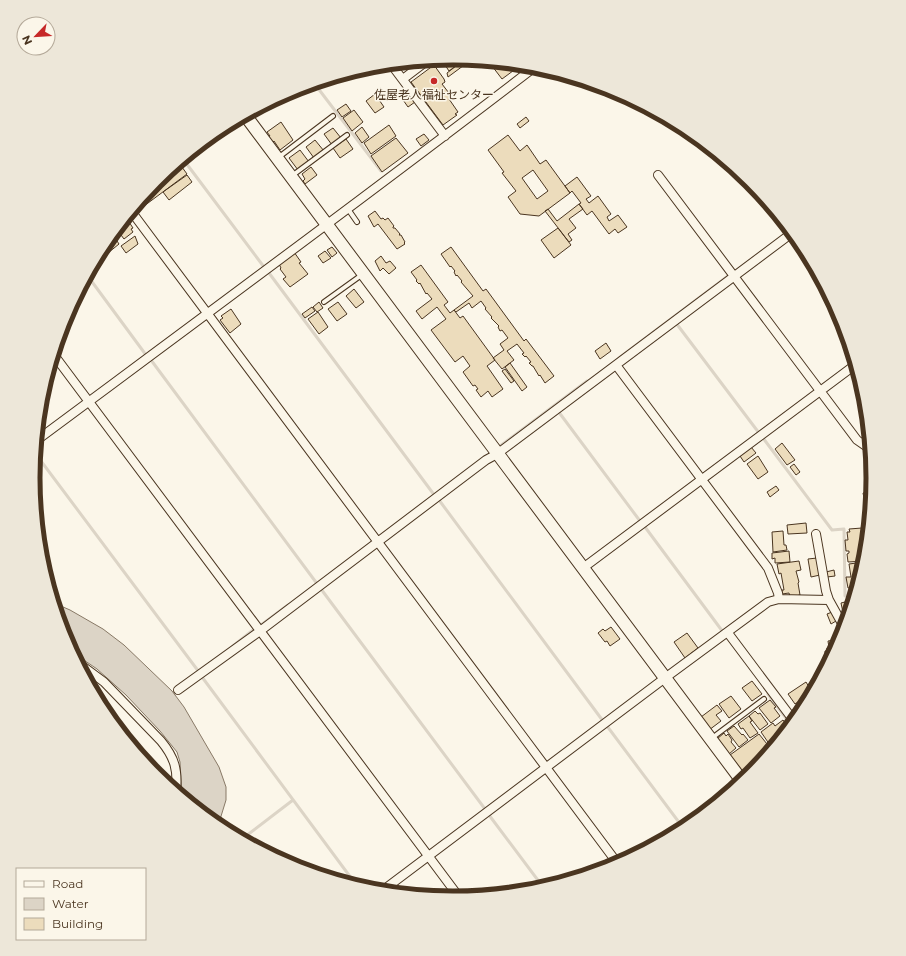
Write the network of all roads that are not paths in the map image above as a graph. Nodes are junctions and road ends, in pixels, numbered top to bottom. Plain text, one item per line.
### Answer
1 (419, 67) edge
2 (395, 70) edge
3 (528, 72) edge
4 (403, 79) junction
5 (333, 116) dead end
6 (248, 119) edge
7 (347, 135) dead end
8 (445, 136) junction
9 (277, 158) junction
10 (658, 175) dead end
11 (291, 177) junction
12 (348, 209) junction
13 (134, 215) edge
14 (357, 222) dead end
15 (327, 225) junction
16 (787, 236) edge
17 (363, 274) junction
18 (734, 276) junction
19 (324, 302) dead end
20 (207, 313) junction
21 (57, 360) edge
22 (616, 365) junction
23 (851, 368) edge
24 (820, 391) junction
25 (88, 402) junction
26 (43, 436) edge
27 (864, 445) edge
28 (498, 454) junction
29 (701, 480) junction
30 (816, 534) dead end
31 (378, 542) junction
32 (583, 568) junction
33 (779, 599) junction
34 (829, 600) junction
35 (841, 621) edge
36 (260, 631) junction
37 (728, 633) junction
38 (88, 670) edge
39 (664, 678) junction
40 (178, 690) dead end
41 (764, 699) dead end
42 (790, 716) edge
43 (710, 739) junction
44 (546, 768) junction
45 (738, 776) edge
46 (176, 784) edge
47 (428, 857) junction
48 (614, 859) edge
49 (389, 886) edge
50 (453, 891) edge

1 - 4 street
2 - 4 street
3 - 8 street
4 - 8 street
5 - 9 lane
6 - 9 street
7 - 11 lane
8 - 12 street
9 - 11 street
10 - 18 street
11 - 15 street
12 - 14 lane
12 - 15 street
13 - 20 street
15 - 17 street
15 - 20 street
16 - 18 street
17 - 19 lane
17 - 28 street
18 - 22 street
18 - 24 street
20 - 25 street
20 - 31 street
21 - 25 street
22 - 28 street
22 - 29 street
23 - 24 street
24 - 27 street
24 - 29 street
25 - 26 street
25 - 36 street
28 - 31 street
28 - 32 street
29 - 32 street
29 - 33 street
30 - 34 street
31 - 36 street
31 - 44 street
32 - 39 street
33 - 34 street
33 - 37 street
34 - 35 street
36 - 40 street
36 - 47 street
37 - 39 street
37 - 42 street
38 - 46 street
39 - 43 street
39 - 44 street
41 - 43 lane
43 - 45 street
44 - 47 street
44 - 48 street
47 - 49 street
47 - 50 street

